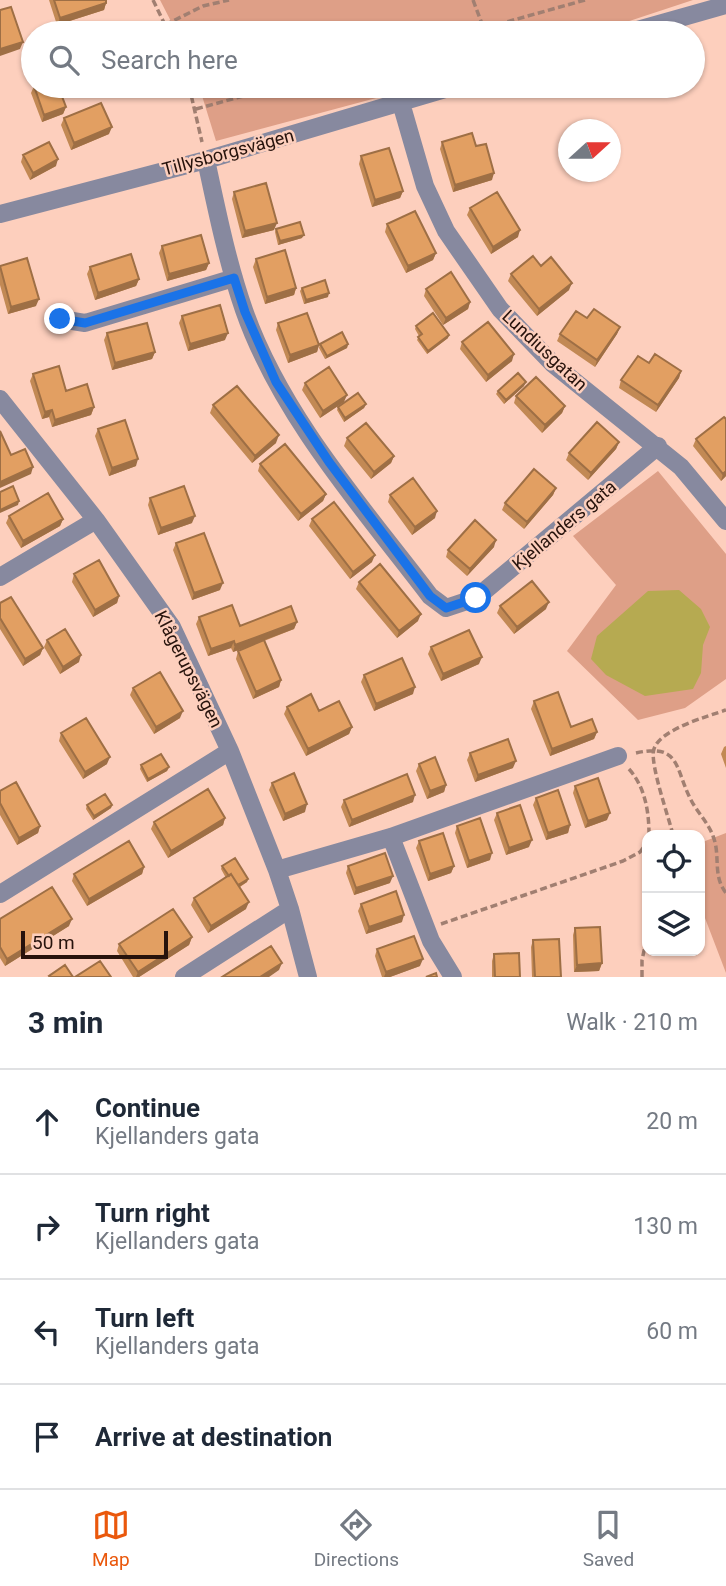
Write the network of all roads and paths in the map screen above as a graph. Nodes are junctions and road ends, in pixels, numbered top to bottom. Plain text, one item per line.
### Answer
1 (153, 0) edge
2 (229, 0) edge
3 (473, 0) edge
4 (585, 0) edge
5 (726, 5) edge
6 (164, 21) edge
7 (174, 21) edge
8 (481, 21) edge
9 (512, 21) edge
10 (669, 21) edge
11 (193, 98) edge
12 (236, 98) edge
13 (417, 98) edge
14 (401, 103) junction
15 (196, 109) junction
16 (206, 160) junction
17 (0, 214) edge
18 (234, 278) junction
19 (60, 319) dead end
20 (0, 399) edge
21 (658, 446) junction
22 (96, 520) junction
23 (726, 521) edge
24 (0, 577) edge
25 (726, 710) edge
26 (653, 749) junction
27 (230, 751) junction
28 (618, 756) joint
29 (649, 830) edge
30 (672, 830) edge
31 (391, 837) junction
32 (642, 849) edge
33 (277, 870) junction
34 (726, 893) edge
35 (0, 894) edge
36 (290, 909) junction
37 (426, 929) junction
38 (643, 956) edge
39 (184, 977) edge
40 (308, 977) edge
41 (453, 977) edge
42 (642, 977) edge

1 - 6 path
2 - 7 path
3 - 8 path
4 - 9 path
5 - 10 street
11 - 15 path
12 - 15 path
13 - 14 street, Tillysborgsvägen
14 - 16 street, Tillysborgsvägen
14 - 21 street, Lundiusgatan
15 - 16 path
16 - 17 street, Tillysborgsvägen
16 - 18 street, Kjellanders gata
18 - 19 street
18 - 21 street, Kjellanders gata
20 - 22 street, Klågerupsvägen
21 - 23 street, Lundiusgatan
22 - 24 street
22 - 27 street, Klågerupsvägen
25 - 26 path
26 - 30 path
26 - 34 path
27 - 33 street, Klågerupsvägen
27 - 35 street
28 - 29 path
28 - 31 street
31 - 33 street
31 - 37 street
32 - 37 path
33 - 36 street, Klågerupsvägen
36 - 39 street
36 - 40 street, Klågerupsvägen
37 - 41 street
38 - 42 path

